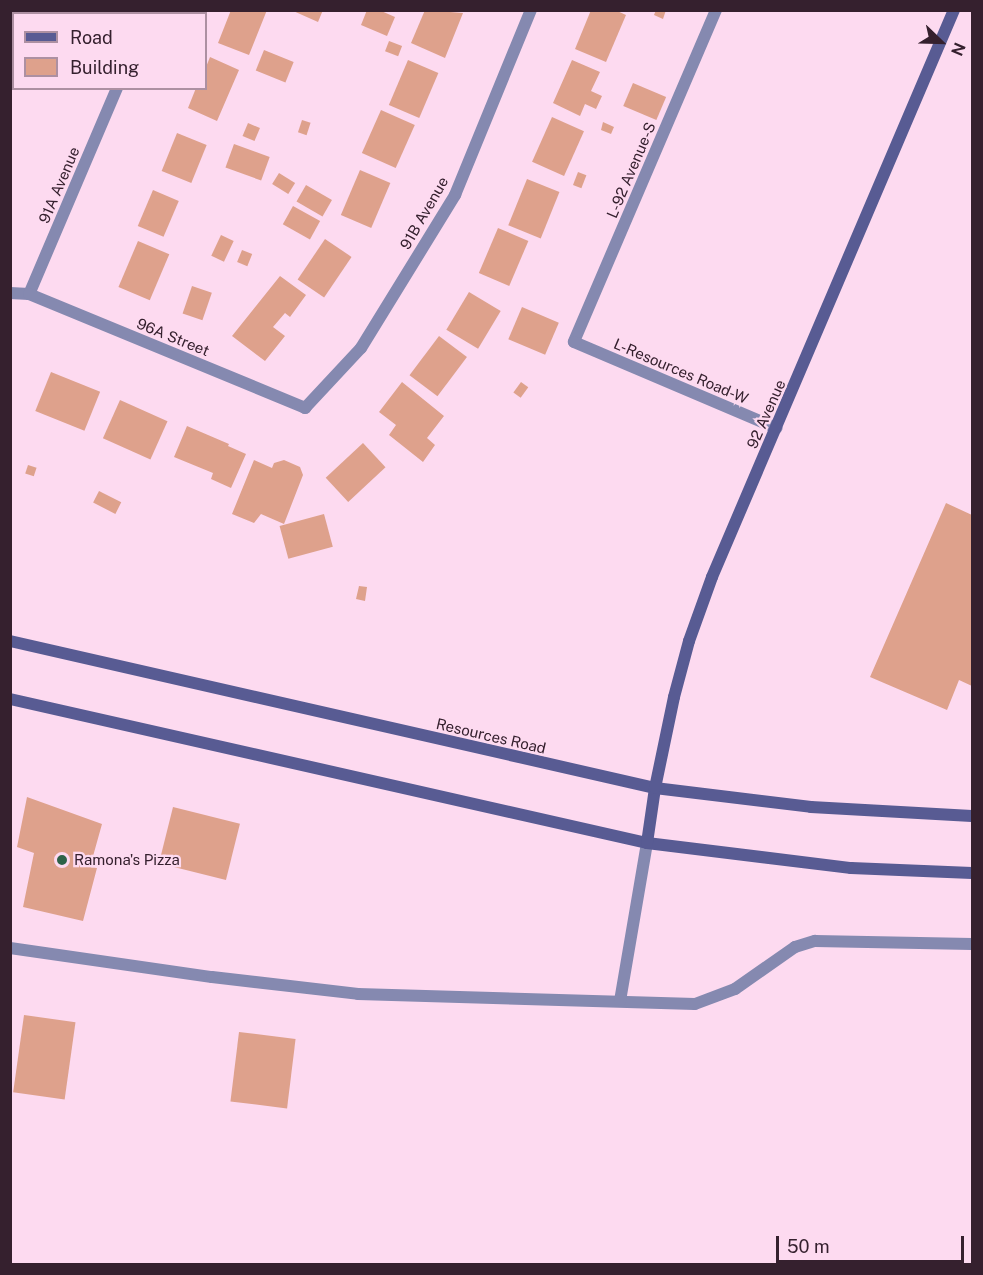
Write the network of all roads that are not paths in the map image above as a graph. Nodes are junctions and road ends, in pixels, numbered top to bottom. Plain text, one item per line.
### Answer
1 (531, 10) edge
2 (716, 10) edge
3 (954, 10) edge
4 (116, 90) edge
5 (10, 293) edge
6 (29, 294) junction
7 (574, 342) joint
8 (305, 408) joint
9 (777, 428) junction
10 (10, 641) edge
11 (10, 699) edge
12 (655, 788) junction
13 (972, 816) edge
14 (647, 843) junction
15 (972, 873) edge
16 (972, 944) edge
17 (10, 948) edge
18 (620, 1001) junction

1 - 8 street, 91B Avenue
2 - 7 street, L-92 Avenue-S
3 - 9 main road, 92 Avenue
4 - 6 street, 91A Avenue
5 - 6 street, 96A Street
6 - 8 street, 96A Street
7 - 9 street, L-Resources Road-W
9 - 12 main road, 92 Avenue
10 - 12 main road, Resources Road
11 - 14 main road
12 - 13 main road, Resources Road
12 - 14 main road, 92 Avenue
14 - 15 main road
14 - 18 street
16 - 18 street
17 - 18 street

